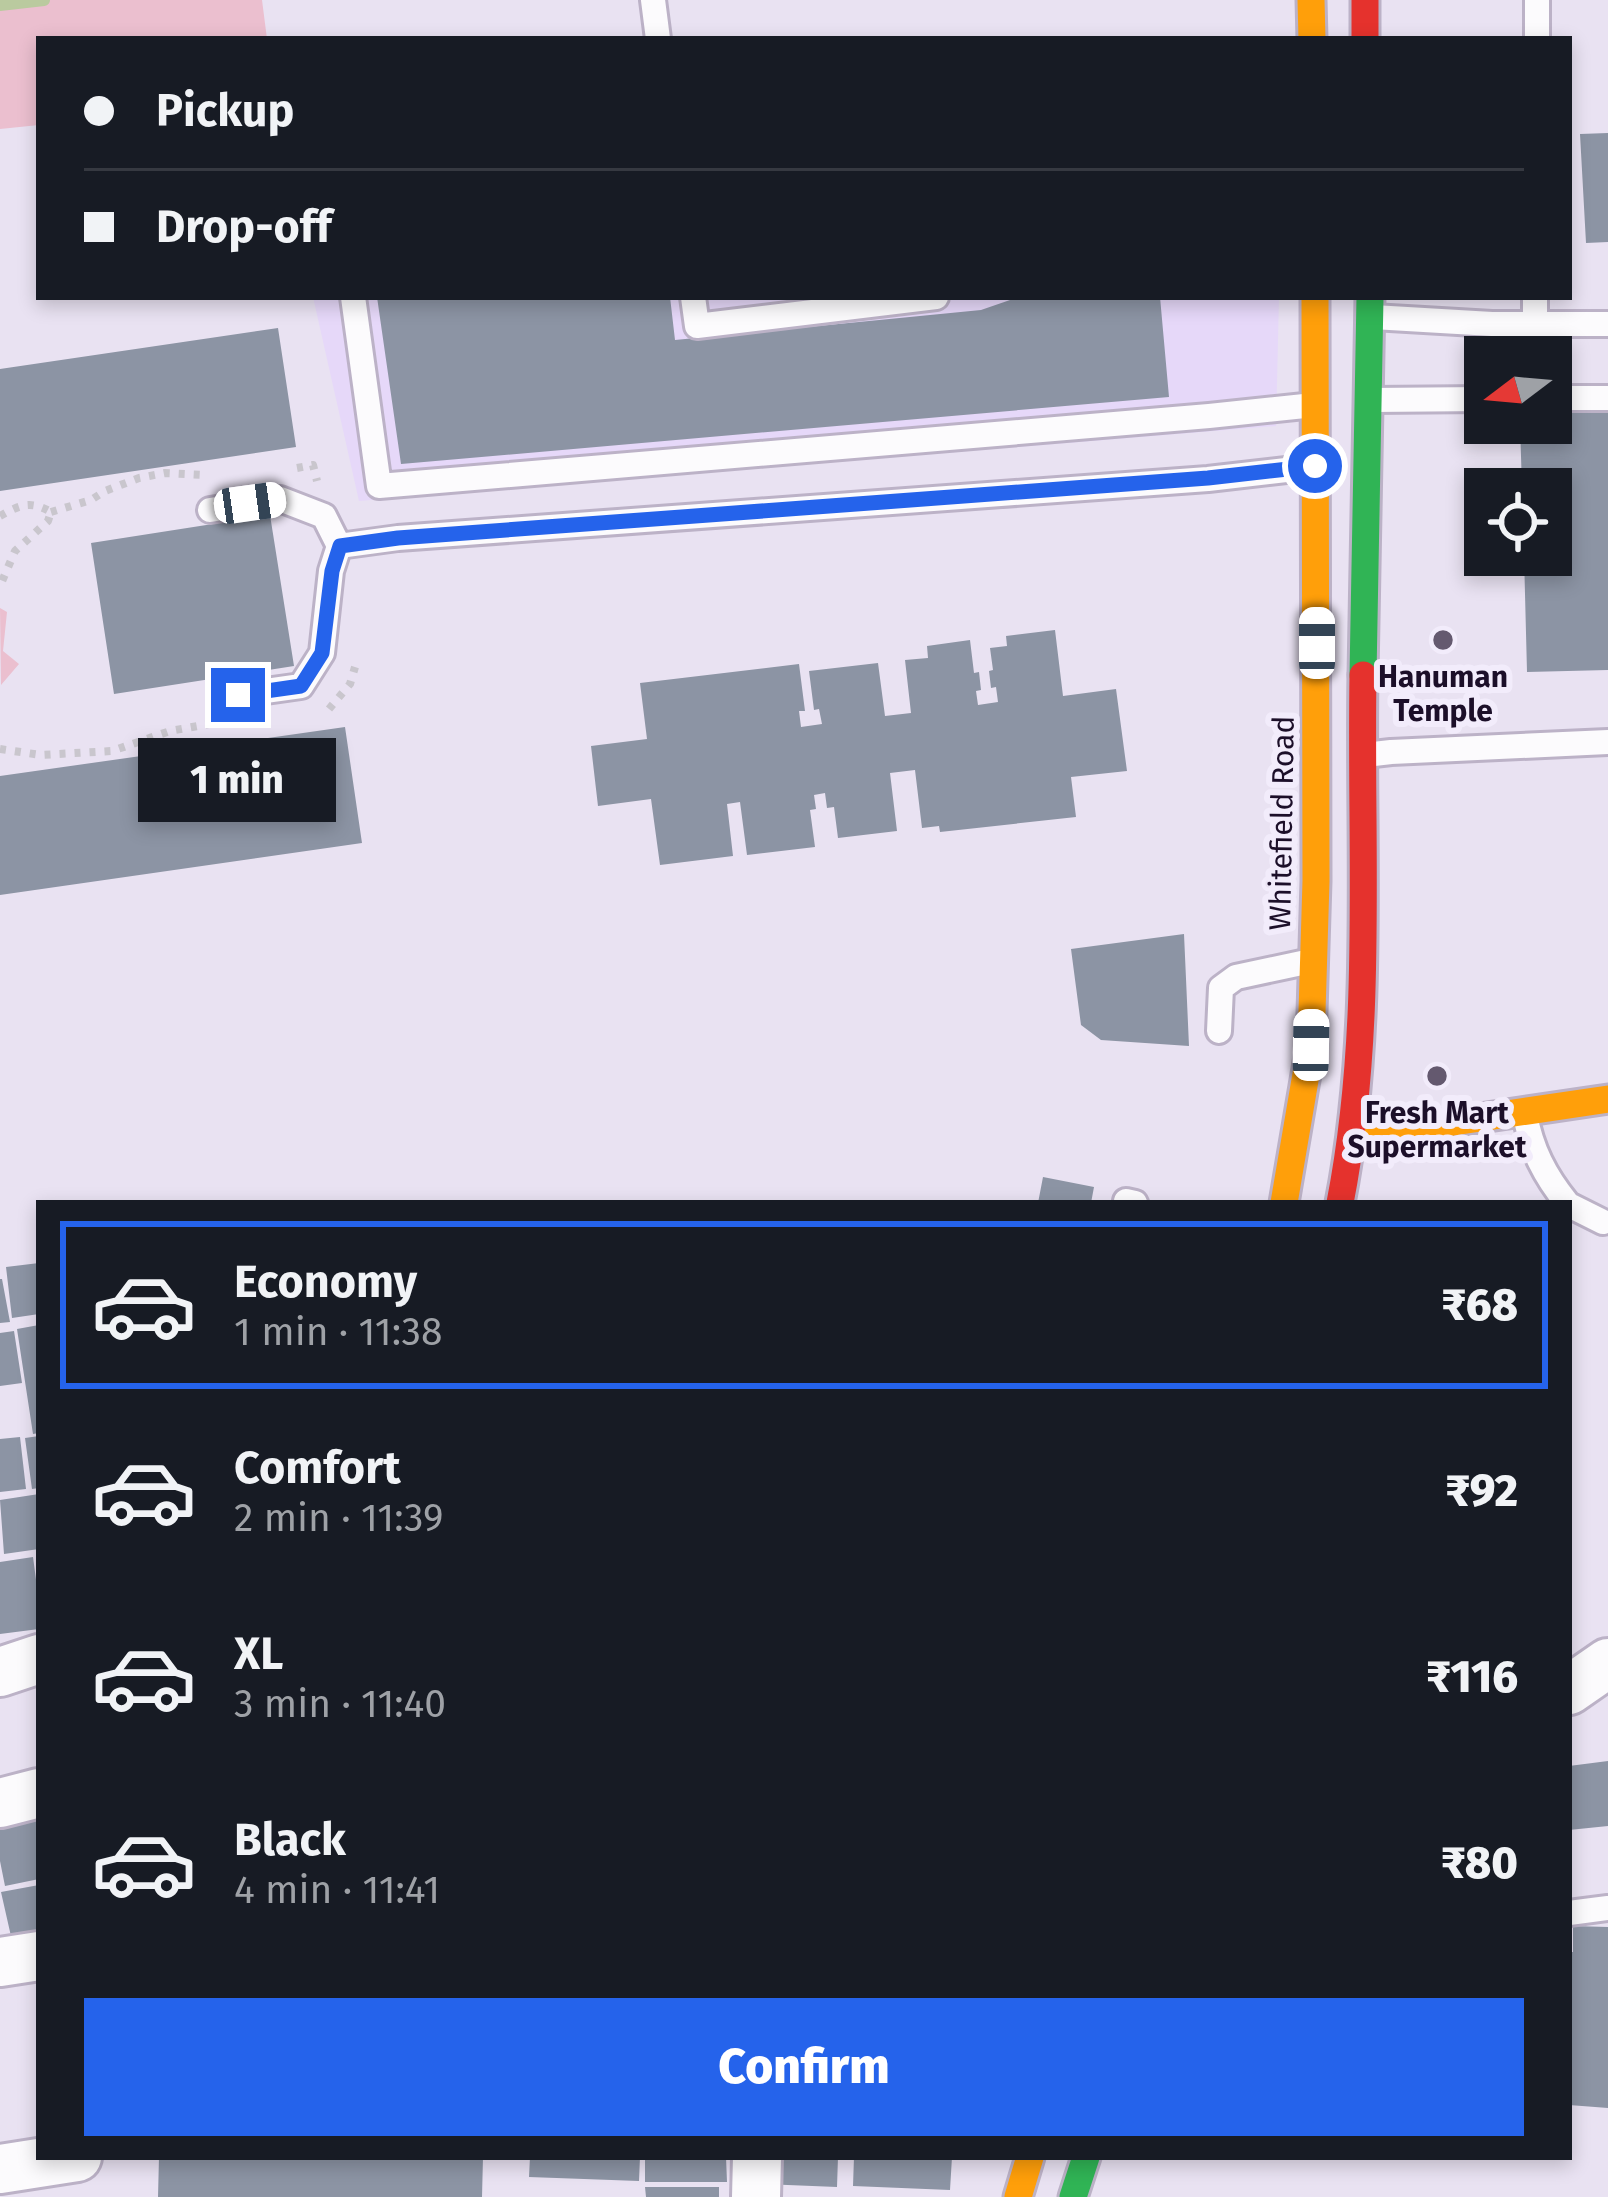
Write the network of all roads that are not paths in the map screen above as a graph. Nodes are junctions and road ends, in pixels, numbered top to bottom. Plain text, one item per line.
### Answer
1 (653, 0) edge
2 (1311, 0) edge
3 (1365, 0) edge
4 (1537, 0) edge
5 (658, 36) edge
6 (1312, 36) edge
7 (1365, 36) edge
8 (1537, 36) edge
9 (353, 300) edge
10 (693, 300) edge
11 (911, 300) edge
12 (1315, 300) edge
13 (1535, 300) edge
14 (1370, 307) edge
15 (1534, 323) junction
16 (1608, 324) edge
17 (1572, 398) edge
18 (1608, 398) edge
19 (1464, 399) edge
20 (1370, 400) junction
21 (1316, 405) junction
22 (1315, 466) junction
23 (210, 511) dead end
24 (340, 546) junction
25 (238, 695) dead end
26 (1608, 742) edge
27 (1363, 756) junction
28 (1313, 961) junction
29 (1219, 1031) dead end
30 (1608, 1099) edge
31 (1525, 1111) junction
32 (1353, 1137) junction
33 (1285, 1200) edge
34 (1341, 1200) edge
35 (1565, 1200) edge
36 (1572, 1206) edge
37 (1603, 1222) dead end
38 (36, 1660) edge
39 (1608, 1663) edge
40 (0, 1672) edge
41 (1572, 1688) edge
42 (36, 1794) edge
43 (0, 1803) edge
44 (1608, 1908) edge
45 (1572, 1913) edge
46 (36, 1956) edge
47 (0, 1962) edge
48 (58, 2160) edge
49 (758, 2160) edge
50 (1029, 2160) edge
51 (1085, 2160) edge
52 (0, 2169) edge
53 (756, 2197) edge
54 (1018, 2197) edge
55 (1073, 2197) edge

1 - 5 lane
2 - 6 main road
3 - 7 main road
4 - 8 lane
9 - 21 lane
10 - 11 lane
12 - 21 main road, Whitefield Road
13 - 15 lane
14 - 15 lane
14 - 20 main road
15 - 16 lane
17 - 18 lane
19 - 20 lane
20 - 21 main road
20 - 27 main road
21 - 22 main road, Whitefield Road
22 - 24 lane
22 - 28 main road, Whitefield Road
23 - 24 lane
24 - 25 lane
26 - 27 lane
27 - 32 main road
28 - 29 lane
28 - 33 main road, Whitefield Road
30 - 31 main road
31 - 32 main road
31 - 35 lane
32 - 34 main road
36 - 37 lane
38 - 40 street
39 - 41 street
42 - 43 street
44 - 45 lane
46 - 47 street
48 - 52 street
49 - 53 street
50 - 54 main road
51 - 55 main road

